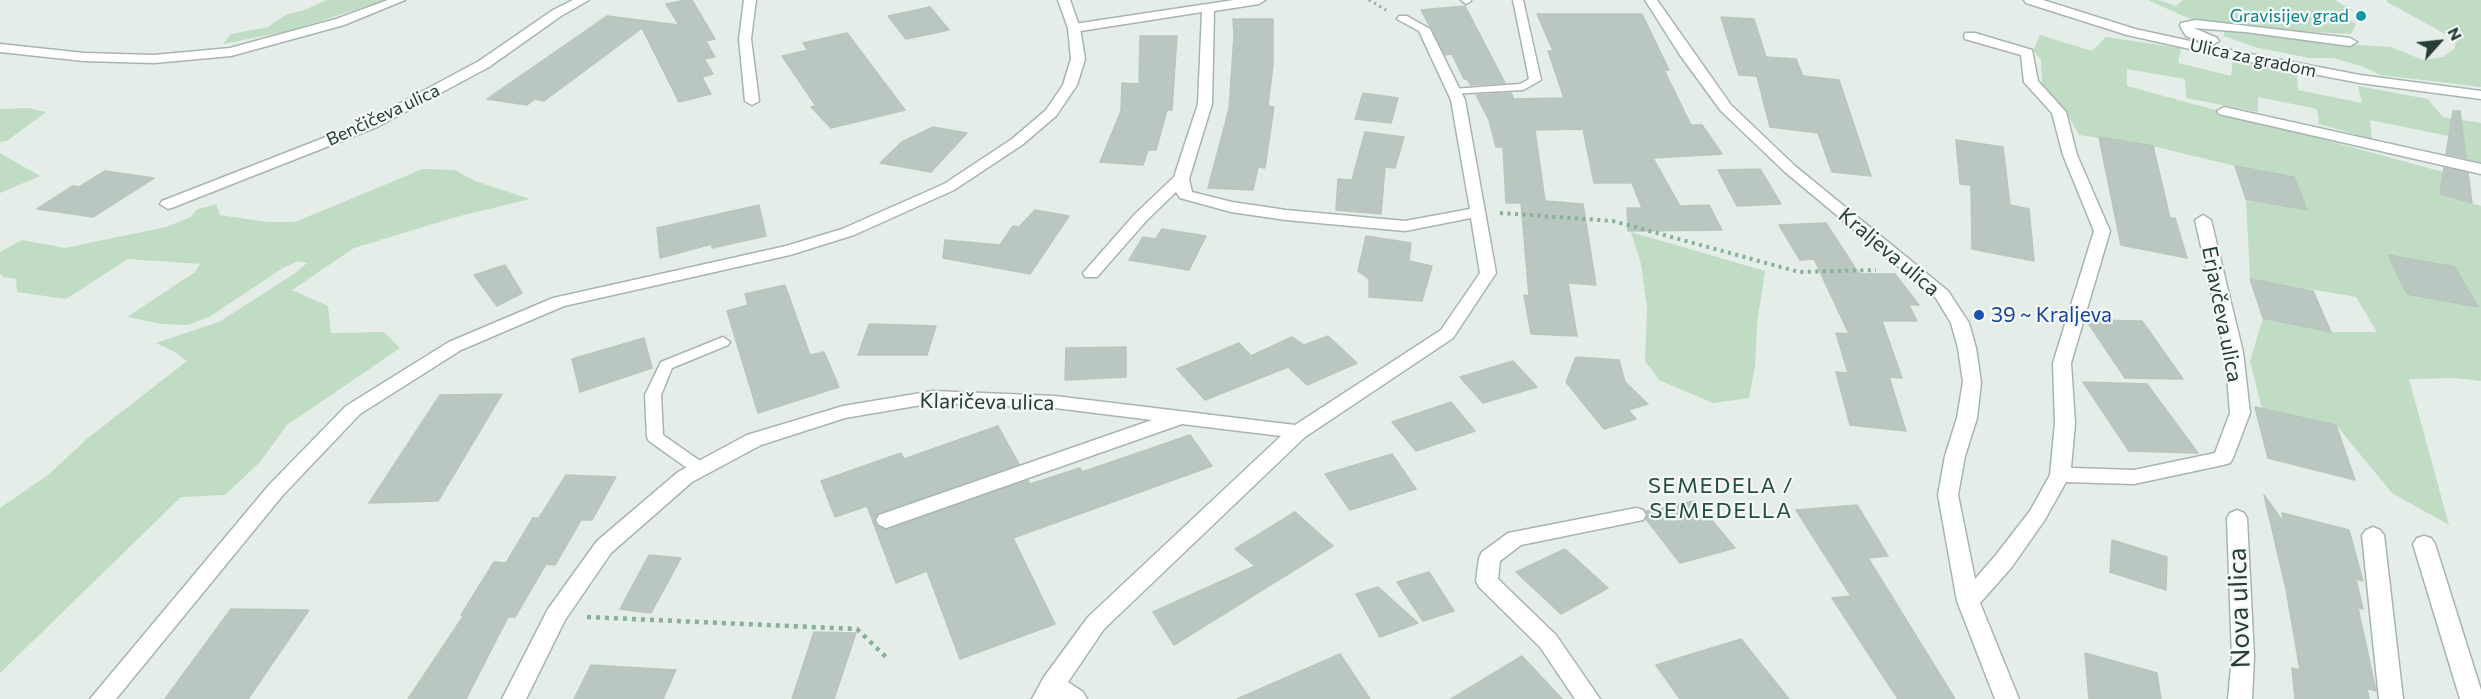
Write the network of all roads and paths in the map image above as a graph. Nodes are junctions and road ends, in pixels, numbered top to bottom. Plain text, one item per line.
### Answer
1 (399, 0) edge
2 (583, 0) edge
3 (750, 0) edge
4 (1065, 0) edge
5 (1258, 0) edge
6 (1518, 0) edge
7 (1651, 0) edge
8 (2030, 0) edge
9 (1208, 7) junction
10 (1403, 19) dead end
11 (1074, 28) junction
12 (1970, 36) dead end
13 (2350, 42) dead end
14 (0, 48) edge
15 (2360, 80) junction
16 (1453, 92) junction
17 (2481, 95) edge
18 (752, 101) dead end
19 (2224, 111) dead end
20 (2481, 169) edge
21 (1181, 179) junction
22 (168, 204) dead end
23 (1479, 212) junction
24 (2203, 220) dead end
25 (1914, 269) junction
26 (1091, 273) dead end
27 (723, 342) dead end
28 (1184, 417) junction
29 (1298, 432) junction
30 (700, 469) junction
31 (2060, 474) junction
32 (1636, 515) dead end
33 (2236, 518) dead end
34 (886, 520) dead end
35 (2373, 535) dead end
36 (2424, 544) dead end
37 (1968, 601) junction
38 (556, 615) junction
39 (888, 659) dead end
40 (1048, 692) edge
41 (102, 699) edge
42 (514, 699) edge
43 (1075, 699) edge
44 (1588, 699) edge
45 (2007, 699) edge
46 (2240, 699) edge
47 (2391, 699) edge
48 (2472, 699) edge

1 - 14 street
2 - 22 street, Benčičeva ulica
3 - 18 street
4 - 11 street
5 - 9 street
6 - 16 lane
7 - 25 street, Kraljeva ulica
8 - 15 street, Ulica za gradom
9 - 11 street
9 - 21 street
10 - 16 street
11 - 41 street
12 - 31 street
13 - 15 street
15 - 17 street, Ulica za gradom
16 - 23 street
19 - 20 street
21 - 23 street
21 - 26 street
23 - 25 path
23 - 29 street
24 - 31 street, Erjavčeva ulica
25 - 37 street, Kraljeva ulica
27 - 30 lane
28 - 29 street, Klaričeva ulica
28 - 30 street, Klaričeva ulica
28 - 34 street
29 - 40 street
30 - 38 street, Klaričeva ulica
31 - 37 street
32 - 44 street
33 - 46 street, Nova ulica
35 - 47 street
36 - 48 street
37 - 45 street
38 - 39 path
38 - 42 street, Klaričeva ulica
40 - 43 street

